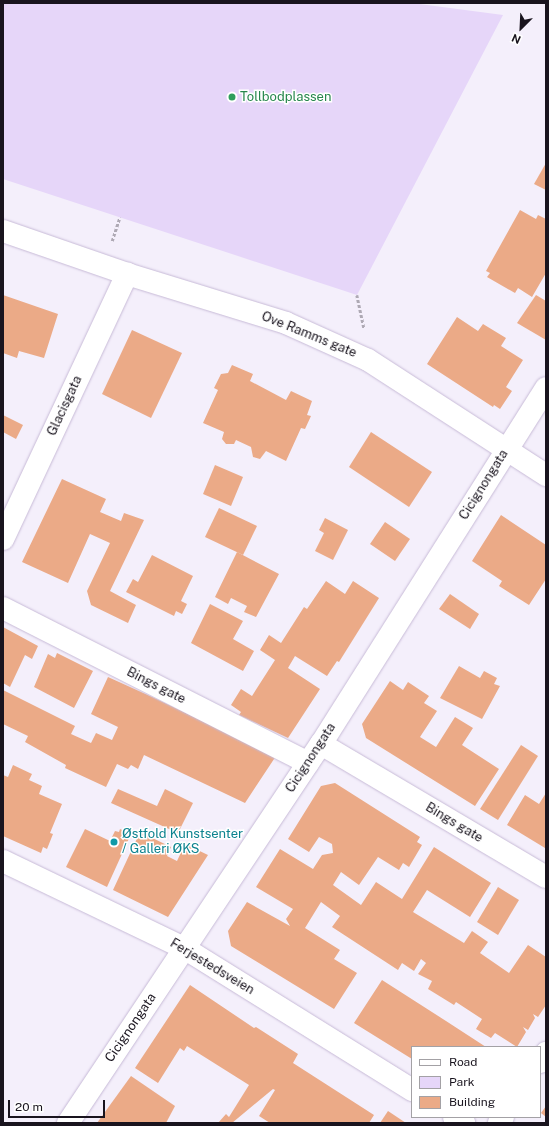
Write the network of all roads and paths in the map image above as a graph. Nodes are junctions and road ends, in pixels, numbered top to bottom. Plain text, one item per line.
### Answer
1 (120, 217) dead end
2 (3, 231) edge
3 (110, 246) dead end
4 (127, 274) junction
5 (357, 295) dead end
6 (365, 333) dead end
7 (546, 388) edge
8 (507, 449) junction
9 (546, 475) edge
10 (3, 538) edge
11 (3, 608) edge
12 (321, 744) junction
13 (308, 763) junction
14 (3, 861) edge
15 (546, 877) edge
16 (184, 948) junction
17 (411, 1089) edge
18 (68, 1123) edge

1 - 3 path
2 - 4 street, Ove Ramms gate
4 - 8 street, Ove Ramms gate
4 - 10 street, Glacisgata
5 - 6 path
7 - 8 street, Cicignongata
8 - 9 street, Ove Ramms gate
8 - 12 street, Cicignongata
11 - 13 street, Bings gate
12 - 13 street, Cicignongata
12 - 15 street, Bings gate
13 - 16 street, Cicignongata
14 - 16 street, Ferjestedsveien
16 - 17 street, Ferjestedsveien
16 - 18 street, Cicignongata

